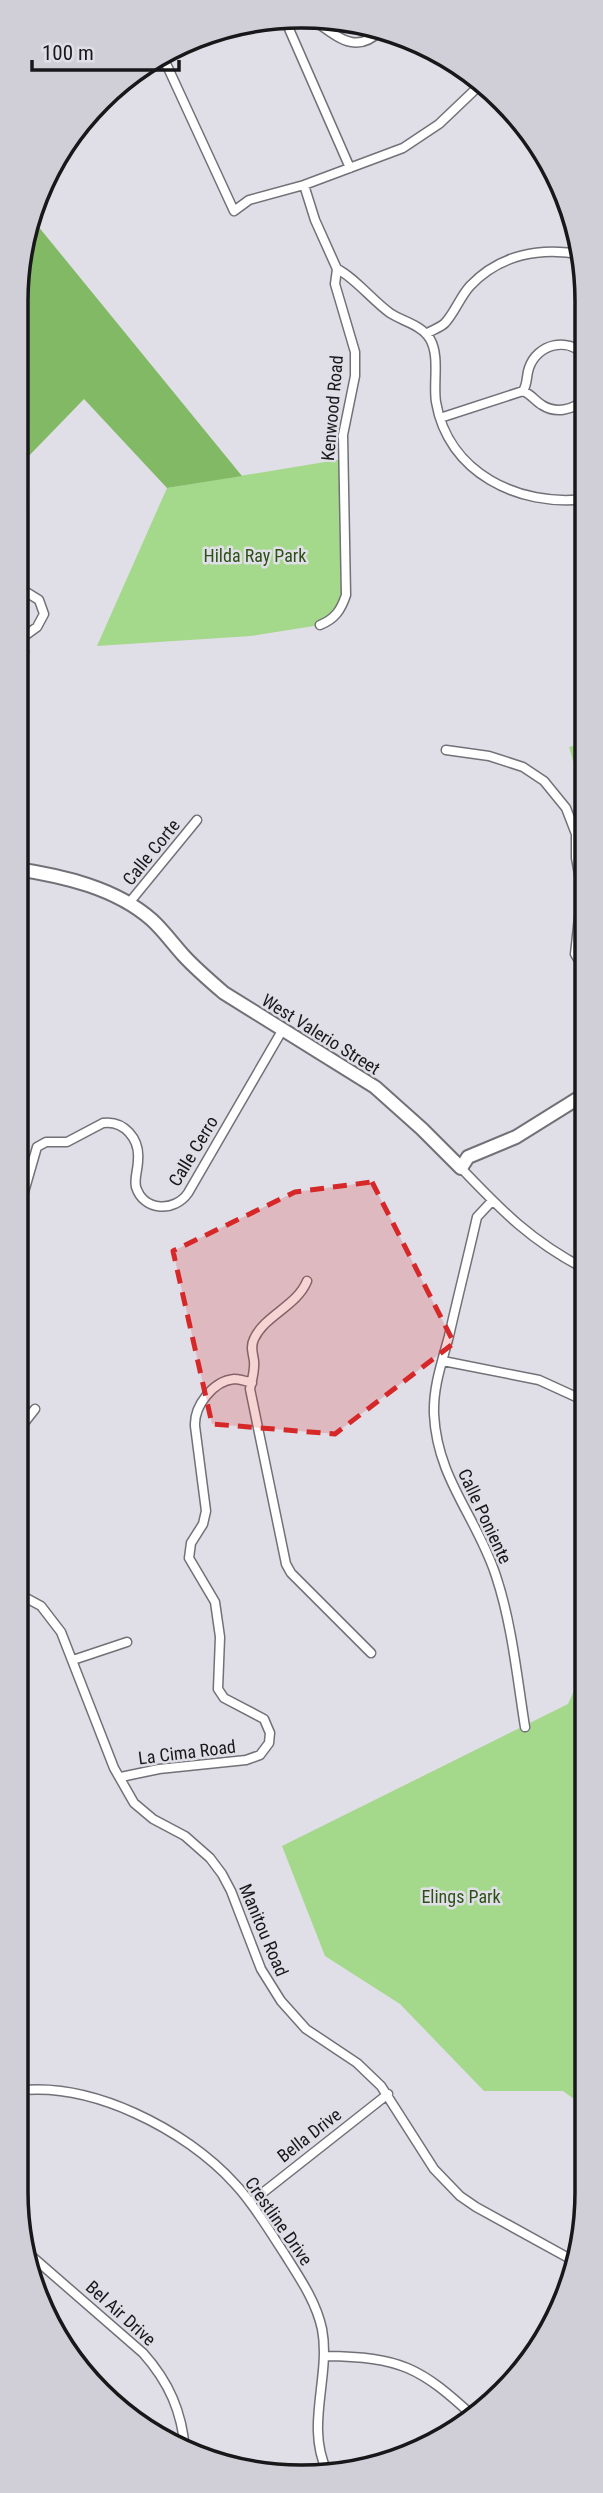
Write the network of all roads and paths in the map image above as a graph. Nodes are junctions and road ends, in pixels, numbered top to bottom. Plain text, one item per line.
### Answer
1 (289, 29) edge
2 (329, 30) edge
3 (372, 37) edge
4 (166, 64) edge
5 (474, 90) edge
6 (351, 168) junction
7 (304, 185) junction
8 (571, 253) edge
9 (337, 269) junction
10 (426, 334) junction
11 (575, 347) edge
12 (523, 391) junction
13 (575, 406) edge
14 (440, 418) junction
15 (575, 500) edge
16 (28, 593) edge
17 (320, 625) dead end
18 (28, 633) edge
19 (446, 750) dead end
20 (197, 820) dead end
21 (575, 831) edge
22 (28, 871) edge
23 (129, 903) junction
24 (282, 1029) junction
25 (575, 1101) edge
26 (462, 1166) junction
27 (28, 1178) edge
28 (492, 1201) junction
29 (575, 1263) edge
30 (307, 1281) dead end
31 (443, 1361) junction
32 (252, 1382) junction
33 (575, 1396) edge
34 (35, 1409) dead end
35 (28, 1418) edge
36 (28, 1599) edge
37 (127, 1642) dead end
38 (371, 1653) dead end
39 (73, 1660) junction
40 (525, 1727) dead end
41 (121, 1777) junction
42 (28, 2091) edge
43 (388, 2094) junction
44 (251, 2202) junction
45 (567, 2257) edge
46 (37, 2260) edge
47 (325, 2356) junction
48 (466, 2410) edge
49 (183, 2438) edge
50 (324, 2464) edge

1 - 6 street
2 - 3 street
4 - 7 street
5 - 6 street
6 - 7 street
7 - 9 street, Kenwood Road
8 - 10 street
9 - 10 street
9 - 17 street, Kenwood Road
10 - 14 street
11 - 12 street
12 - 13 street
12 - 14 street
14 - 15 street
16 - 18 street
19 - 21 street
20 - 23 street, Calle Corte
22 - 23 street, West Valerio Street
23 - 24 street, West Valerio Street
24 - 26 street, West Valerio Street
24 - 27 street, Calle Cerro
25 - 26 street
26 - 28 street, West Valerio Street
28 - 29 street, West Valerio Street
28 - 31 street, Calle Poniente
30 - 32 street
31 - 33 street
31 - 40 street, Calle Poniente
32 - 38 street
32 - 41 street, La Cima Road
34 - 35 street
36 - 39 street, Manitou Road
37 - 39 street
39 - 41 street, Manitou Road
41 - 43 street, Manitou Road
42 - 44 street, Crestline Drive
43 - 44 street, Bella Drive
43 - 45 street, Manitou Road
44 - 47 street, Crestline Drive
46 - 49 street, Bel Air Drive
47 - 48 street
47 - 50 street, Crestline Drive

